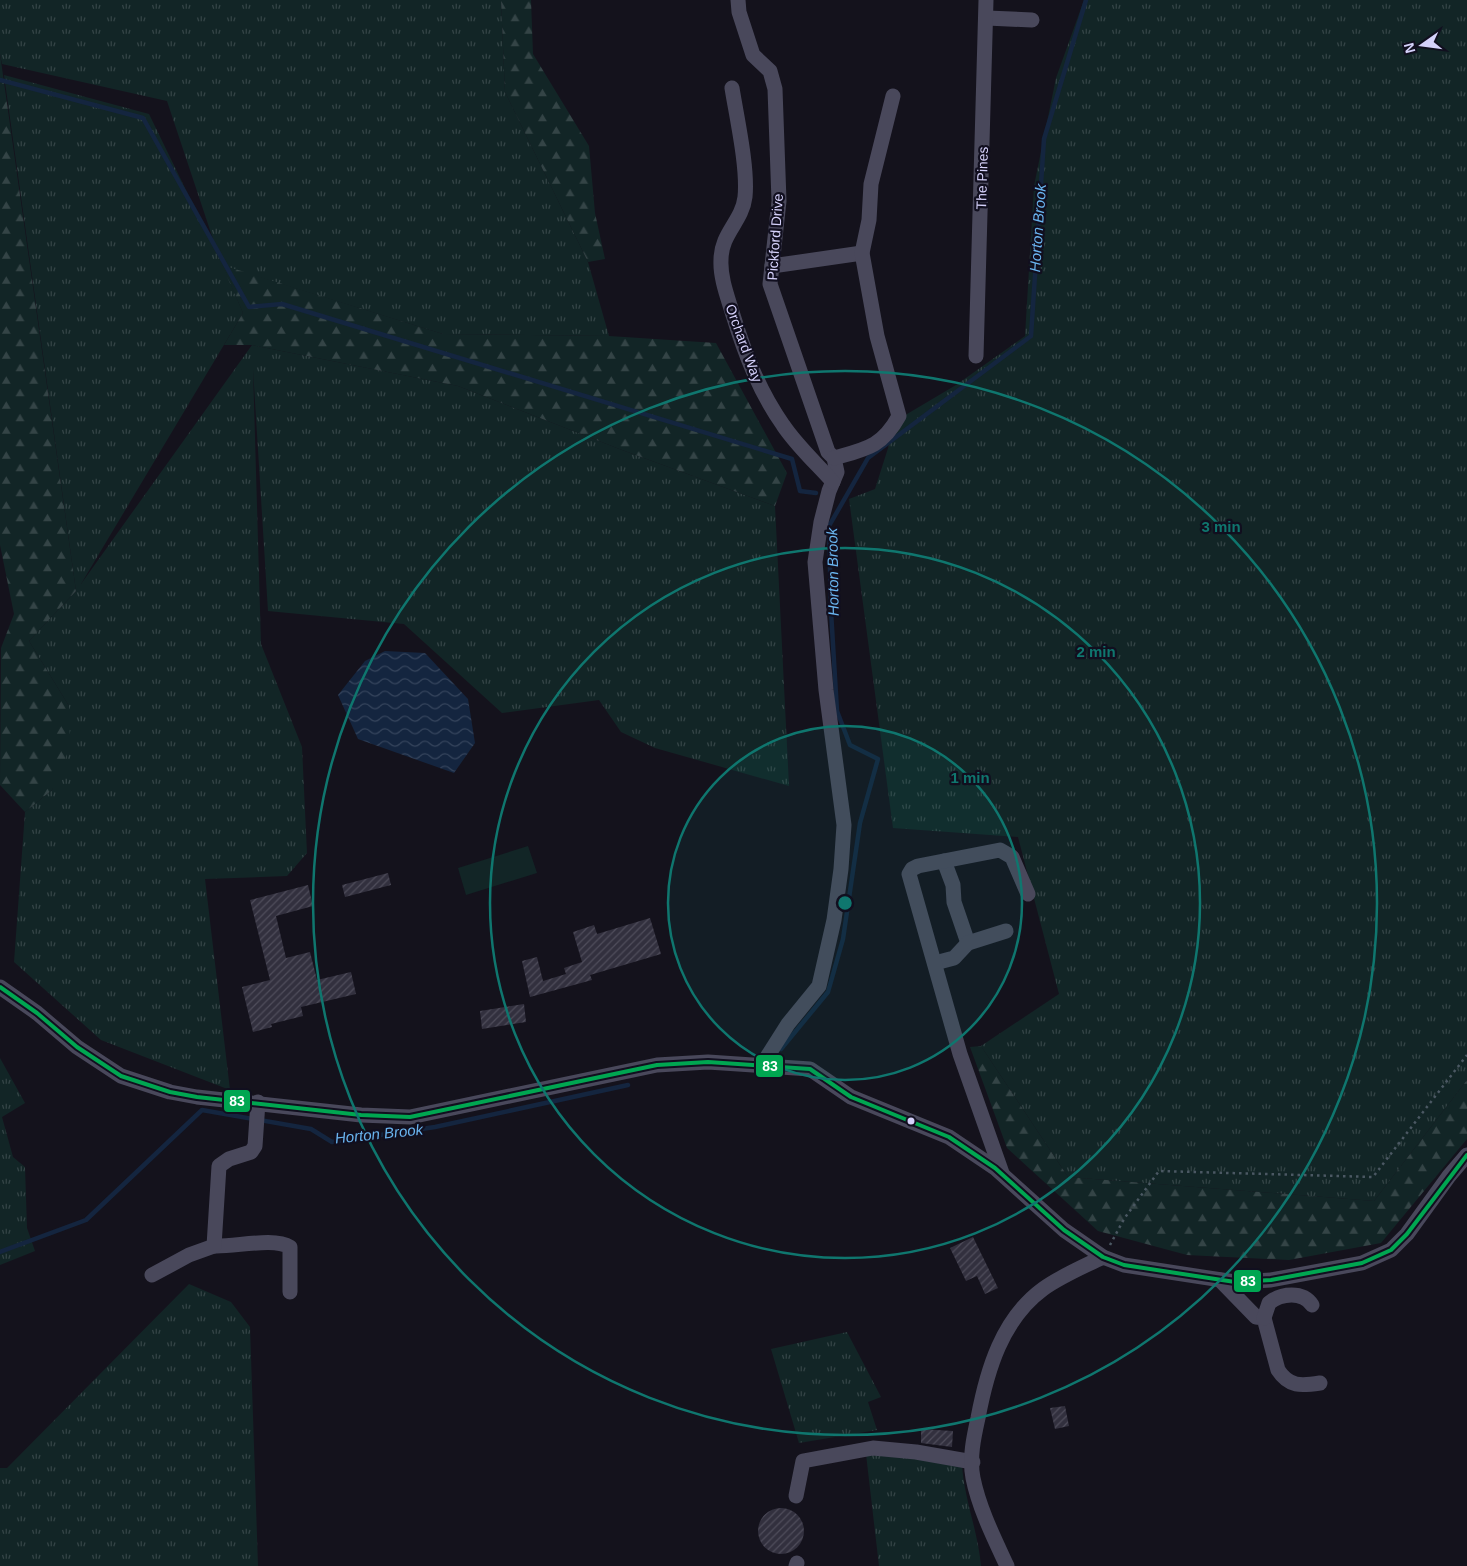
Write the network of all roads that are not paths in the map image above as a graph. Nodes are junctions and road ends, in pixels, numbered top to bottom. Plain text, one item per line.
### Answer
1 (738, 0) edge
2 (986, 0) edge
3 (987, 18) junction
4 (1032, 20) dead end
5 (732, 88) dead end
6 (893, 96) dead end
7 (862, 253) junction
8 (772, 266) junction
9 (976, 356) dead end
10 (835, 471) junction
11 (944, 861) junction
12 (1028, 894) dead end
13 (1006, 931) dead end
14 (968, 943) junction
15 (935, 963) junction
16 (0, 988) edge
17 (762, 1065) junction
18 (258, 1102) junction
19 (1467, 1155) edge
20 (1003, 1175) junction
21 (214, 1246) junction
22 (1103, 1257) junction
23 (152, 1275) dead end
24 (1220, 1280) junction
25 (290, 1292) dead end
26 (1312, 1305) dead end
27 (1264, 1318) junction
28 (1320, 1383) dead end
29 (973, 1462) junction
30 (796, 1496) dead end
31 (1007, 1566) edge

1 - 8 street, Pickford Drive
2 - 3 street, The Pines
3 - 4 street
3 - 9 street, The Pines
5 - 10 street, Orchard Way
6 - 7 street
7 - 8 street
7 - 10 street
8 - 10 street, Pickford Drive
10 - 17 street
11 - 12 street
11 - 14 street
11 - 15 street
13 - 14 street
14 - 15 street
15 - 20 street
16 - 18 street
17 - 18 street
17 - 20 street
18 - 21 street
19 - 24 street
20 - 22 street
21 - 23 street
21 - 25 street
22 - 24 street
22 - 29 street
24 - 27 street
26 - 27 street
27 - 28 street
29 - 30 street
29 - 31 street

